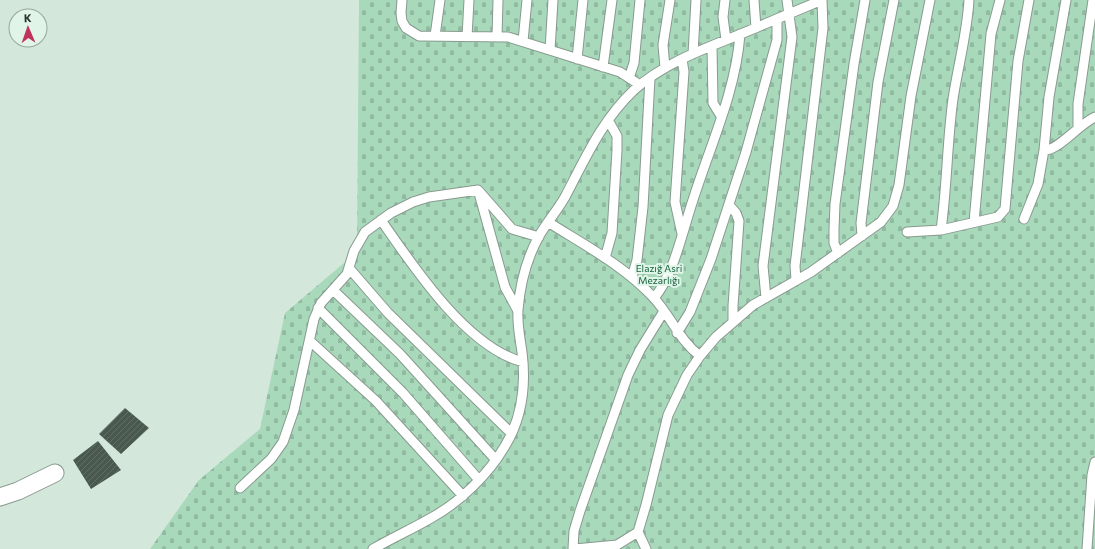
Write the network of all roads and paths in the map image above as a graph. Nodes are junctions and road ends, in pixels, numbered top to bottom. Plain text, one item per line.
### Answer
1 (402, 0) edge
2 (440, 0) edge
3 (469, 0) edge
4 (498, 0) edge
5 (527, 0) edge
6 (553, 0) edge
7 (584, 0) edge
8 (612, 0) edge
9 (640, 0) edge
10 (670, 0) edge
11 (696, 0) edge
12 (725, 0) edge
13 (754, 0) edge
14 (787, 0) edge
15 (865, 0) edge
16 (894, 0) edge
17 (930, 0) edge
18 (969, 0) edge
19 (1000, 0) edge
20 (1029, 0) edge
21 (1066, 0) edge
22 (1093, 0) edge
23 (789, 14) junction
24 (777, 19) junction
25 (756, 28) junction
26 (740, 34) junction
27 (435, 36) junction
28 (467, 37) junction
29 (497, 37) junction
30 (726, 40) junction
31 (523, 42) junction
32 (712, 46) junction
33 (550, 50) junction
34 (693, 54) junction
35 (577, 59) junction
36 (682, 59) junction
37 (603, 67) junction
38 (665, 68) junction
39 (629, 78) junction
40 (650, 78) junction
41 (640, 85) junction
42 (721, 116) junction
43 (1095, 117) edge
44 (608, 120) junction
45 (1078, 127) junction
46 (1044, 150) junction
47 (478, 190) junction
48 (728, 205) junction
49 (1024, 219) dead end
50 (381, 220) junction
51 (548, 222) junction
52 (974, 222) junction
53 (941, 230) junction
54 (907, 232) dead end
55 (682, 234) junction
56 (862, 236) junction
57 (539, 237) junction
58 (838, 253) junction
59 (605, 258) junction
60 (349, 268) junction
61 (632, 277) junction
62 (796, 280) junction
63 (333, 290) junction
64 (654, 298) junction
65 (766, 298) junction
66 (318, 308) junction
67 (518, 311) junction
68 (664, 311) junction
69 (734, 320) junction
70 (678, 333) junction
71 (310, 341) junction
72 (700, 356) junction
73 (523, 362) junction
74 (511, 433) junction
75 (496, 460) junction
76 (1095, 462) edge
77 (55, 473) dead end
78 (479, 480) junction
79 (240, 488) dead end
80 (463, 496) junction
81 (0, 497) edge
82 (638, 532) junction
83 (373, 549) edge
84 (574, 549) edge
85 (646, 549) edge
86 (1087, 549) edge

1 - 27 lane
2 - 27 lane
3 - 28 lane
4 - 29 lane
5 - 31 lane
6 - 33 lane
7 - 35 lane
8 - 37 lane
9 - 39 lane
10 - 38 lane
11 - 34 lane
12 - 30 lane
13 - 25 lane
14 - 23 lane
15 - 58 lane
16 - 56 lane
17 - 56 lane
18 - 53 lane
19 - 52 lane
20 - 52 lane
21 - 46 lane
22 - 45 lane
23 - 24 lane
23 - 62 lane
23 - 65 lane
24 - 25 lane
24 - 48 lane
25 - 26 lane
26 - 30 lane
26 - 42 lane
27 - 28 lane
28 - 29 lane
29 - 31 lane
30 - 32 lane
31 - 33 lane
32 - 34 lane
32 - 42 lane
33 - 35 lane
34 - 36 lane
35 - 37 lane
36 - 38 lane
36 - 55 lane
37 - 39 lane
38 - 40 lane
39 - 41 lane
40 - 41 lane
40 - 61 lane
41 - 44 lane
42 - 55 lane
43 - 45 lane
44 - 51 lane
44 - 59 lane
45 - 46 lane
46 - 49 lane
47 - 50 lane
47 - 57 lane
47 - 67 lane
48 - 69 lane
48 - 70 lane
50 - 60 lane
50 - 73 lane
51 - 57 lane
51 - 59 lane
52 - 53 lane
53 - 54 lane
55 - 64 lane
56 - 58 lane
57 - 67 lane
58 - 62 lane
59 - 61 lane
60 - 63 lane
60 - 74 lane
61 - 64 lane
62 - 65 lane
63 - 66 lane
63 - 75 lane
64 - 68 lane
65 - 69 lane
66 - 71 lane
66 - 78 lane
67 - 73 lane
68 - 70 lane
68 - 84 lane
69 - 72 lane
70 - 72 lane
71 - 79 lane
71 - 80 lane
72 - 82 lane
73 - 74 lane
74 - 75 lane
75 - 78 lane
76 - 86 lane
77 - 81 street
78 - 80 lane
80 - 83 lane
82 - 84 lane
82 - 85 lane

